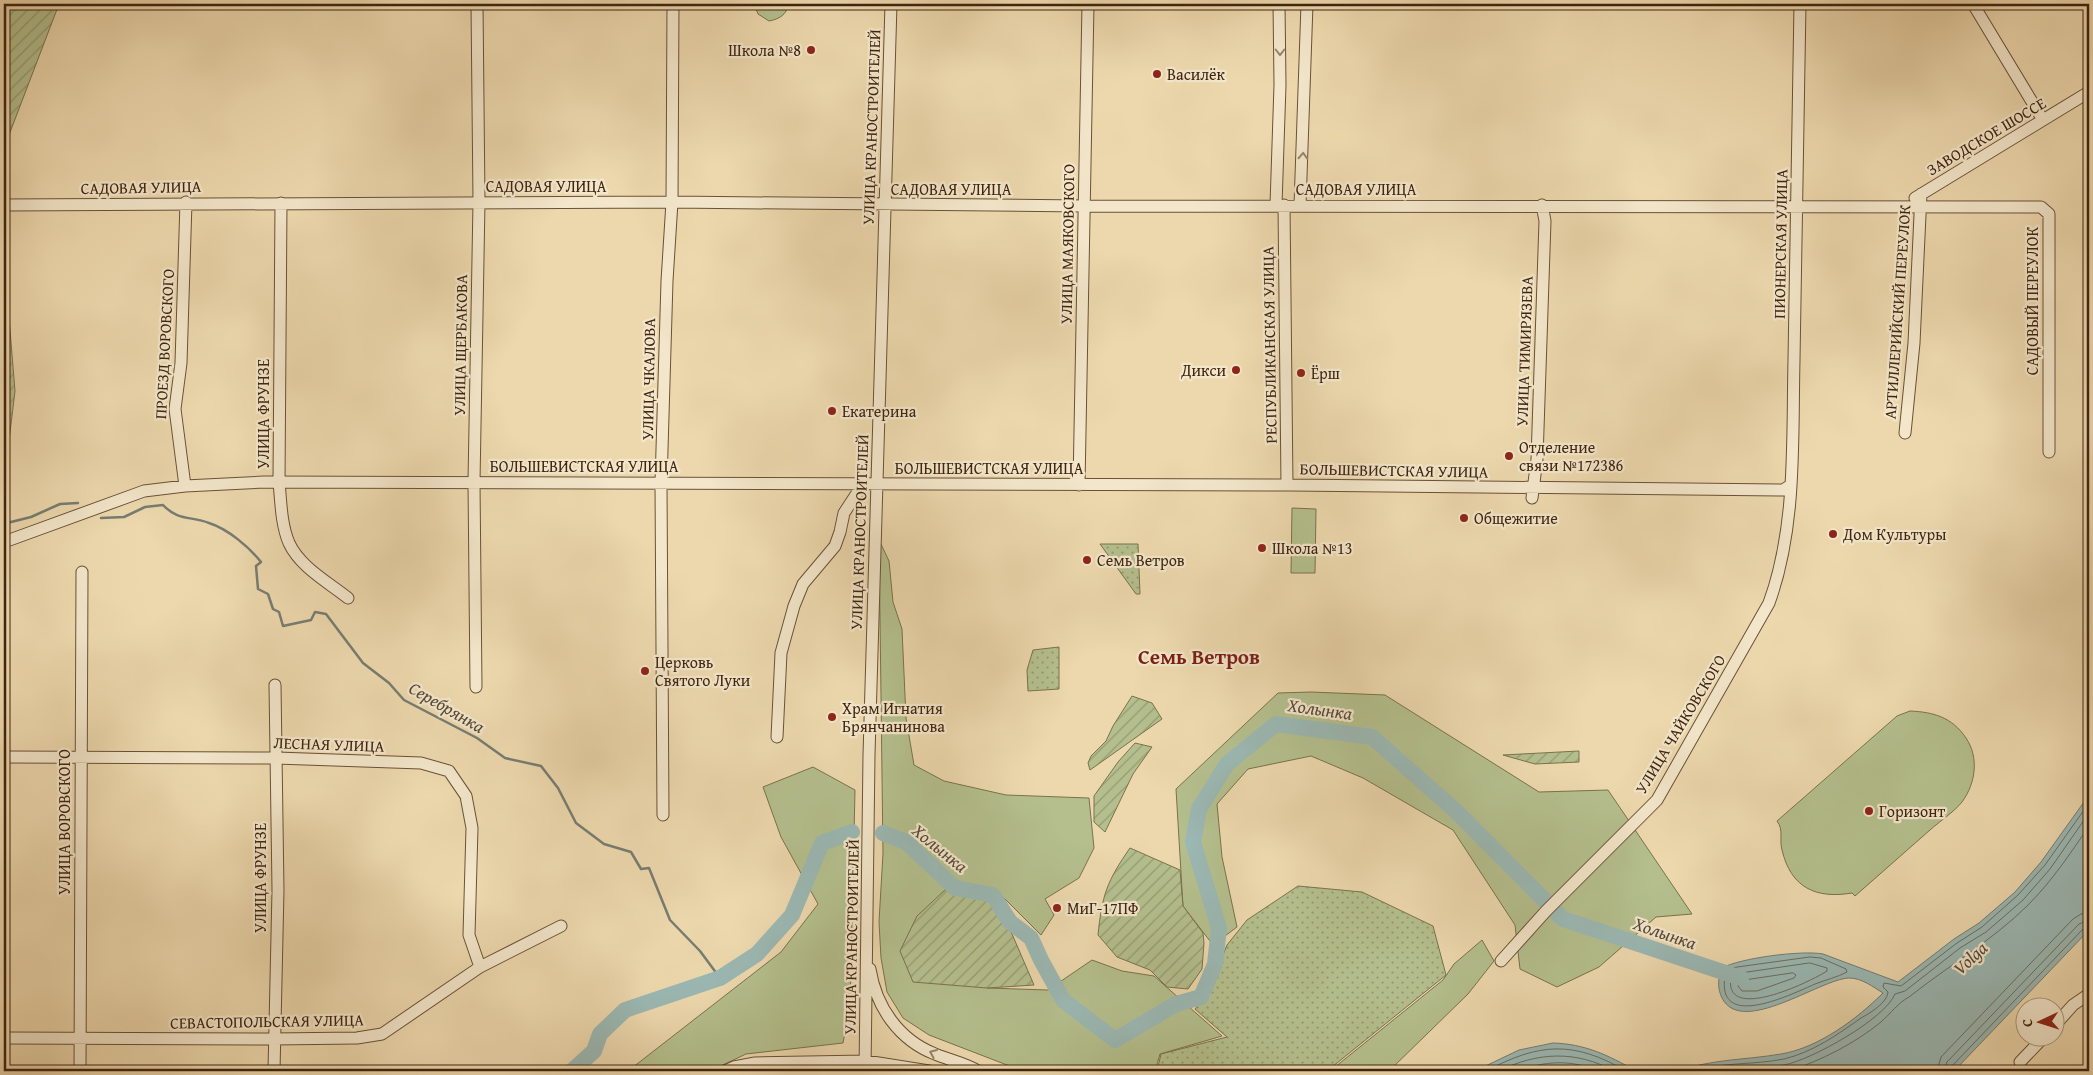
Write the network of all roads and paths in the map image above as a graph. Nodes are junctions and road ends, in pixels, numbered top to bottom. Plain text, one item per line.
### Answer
1 (477, 4) edge
2 (674, 4) edge
3 (891, 4) edge
4 (1088, 4) edge
5 (1279, 4) edge
6 (1307, 4) edge
7 (1800, 4) edge
8 (1973, 4) edge
9 (2089, 92) edge
10 (2043, 120) junction
11 (1921, 194) junction
12 (186, 202) junction
13 (479, 202) junction
14 (672, 202) junction
15 (281, 203) junction
16 (4, 205) edge
17 (885, 205) junction
18 (1280, 205) junction
19 (1300, 205) junction
20 (1542, 205) junction
21 (1084, 206) junction
22 (1797, 206) junction
23 (1898, 207) junction
24 (1921, 207) junction
25 (1905, 433) dead end
26 (2049, 452) dead end
27 (279, 482) junction
28 (474, 482) junction
29 (662, 483) junction
30 (862, 484) junction
31 (876, 484) junction
32 (1079, 485) junction
33 (1287, 485) junction
34 (1790, 485) junction
35 (186, 486) junction
36 (1533, 493) junction
37 (4, 542) edge
38 (82, 572) dead end
39 (348, 598) dead end
40 (275, 686) dead end
41 (476, 687) dead end
42 (777, 737) dead end
43 (4, 757) edge
44 (81, 758) junction
45 (276, 758) junction
46 (663, 815) dead end
47 (561, 926) dead end
48 (867, 944) junction
49 (1501, 961) dead end
50 (480, 967) junction
51 (2089, 994) edge
52 (2066, 1013) edge
53 (4, 1038) edge
54 (80, 1038) junction
55 (273, 1039) junction
56 (2033, 1048) edge
57 (2020, 1062) dead end
58 (866, 1066) edge
59 (80, 1071) edge
60 (274, 1071) edge
61 (725, 1071) edge
62 (928, 1071) edge
63 (978, 1071) edge

1 - 13 street, УЛИЦА ЩЕРБАКОВА
2 - 14 street, УЛИЦА ЧКАЛОВА
3 - 17 street, УЛИЦА КРАНОСТРОИТЕЛЕЙ
4 - 21 street, УЛИЦА МАЯКОВСКОГО
5 -> 18 street, РЕСПУБЛИКАНСКАЯ УЛИЦА
19 -> 6 street
7 - 22 street, ПИОНЕРСКАЯ УЛИЦА
8 - 10 street
9 - 10 street, ЗАВОДСКОЕ ШОССЕ
10 - 11 street, ЗАВОДСКОЕ ШОССЕ
11 - 23 street, ЗАВОДСКОЕ ШОССЕ
11 - 24 street, АРТИЛЛЕРИЙСКИЙ ПЕРЕУЛОК
12 - 15 street, САДОВАЯ УЛИЦА
12 - 16 street, САДОВАЯ УЛИЦА
12 - 35 street, ПРОЕЗД ВОРОВСКОГО
13 - 14 street, САДОВАЯ УЛИЦА
13 - 15 street, САДОВАЯ УЛИЦА
13 - 28 street, УЛИЦА ЩЕРБАКОВА
14 - 17 street, САДОВАЯ УЛИЦА
14 - 29 street, УЛИЦА ЧКАЛОВА
15 - 27 street, УЛИЦА ФРУНЗЕ
17 - 21 street, САДОВАЯ УЛИЦА
17 - 31 street, УЛИЦА КРАНОСТРОИТЕЛЕЙ
18 - 19 street, САДОВАЯ УЛИЦА
18 - 21 street, САДОВАЯ УЛИЦА
18 - 33 street, РЕСПУБЛИКАНСКАЯ УЛИЦА
19 - 20 street, САДОВАЯ УЛИЦА
20 - 22 street, САДОВАЯ УЛИЦА
20 - 36 street, УЛИЦА ТИМИРЯЗЕВА
21 - 32 street, УЛИЦА МАЯКОВСКОГО
22 - 23 street, САДОВАЯ УЛИЦА
22 - 34 street, ПИОНЕРСКАЯ УЛИЦА
23 - 24 street, САДОВЫЙ ПЕРЕУЛОК
24 - 25 street, АРТИЛЛЕРИЙСКИЙ ПЕРЕУЛОК
24 - 26 street, САДОВЫЙ ПЕРЕУЛОК
27 - 28 street, БОЛЬШЕВИСТСКАЯ УЛИЦА
27 - 35 street, БОЛЬШЕВИСТСКАЯ УЛИЦА
27 - 39 street, УЛИЦА ФРУНЗЕ
28 - 29 street, БОЛЬШЕВИСТСКАЯ УЛИЦА
28 - 41 street, УЛИЦА ЩЕРБАКОВА
29 - 30 street, БОЛЬШЕВИСТСКАЯ УЛИЦА
29 - 46 street, УЛИЦА ЧКАЛОВА
30 - 31 street, БОЛЬШЕВИСТСКАЯ УЛИЦА
30 - 42 street
31 - 32 street, БОЛЬШЕВИСТСКАЯ УЛИЦА
31 - 48 street, УЛИЦА КРАНОСТРОИТЕЛЕЙ
32 - 33 street, БОЛЬШЕВИСТСКАЯ УЛИЦА
33 - 36 street, БОЛЬШЕВИСТСКАЯ УЛИЦА
34 - 36 street, БОЛЬШЕВИСТСКАЯ УЛИЦА
34 - 49 street, УЛИЦА ЧАЙКОВСКОГО
35 - 37 street, БОЛЬШЕВИСТСКАЯ УЛИЦА
38 - 44 street, УЛИЦА ВОРОВСКОГО
40 - 45 street, УЛИЦА ФРУНЗЕ
43 - 44 street, ЛЕСНАЯ УЛИЦА
44 - 45 street, ЛЕСНАЯ УЛИЦА
44 - 54 street, УЛИЦА ВОРОВСКОГО
45 - 50 street, ЛЕСНАЯ УЛИЦА
45 - 55 street, УЛИЦА ФРУНЗЕ
47 - 50 street, СЕВАСТОПОЛЬСКАЯ УЛИЦА
48 - 58 street, УЛИЦА КРАНОСТРОИТЕЛЕЙ
63 -> 48 street
50 - 55 street, СЕВАСТОПОЛЬСКАЯ УЛИЦА
51 - 52 street
53 - 54 street, СЕВАСТОПОЛЬСКАЯ УЛИЦА
54 - 55 street, СЕВАСТОПОЛЬСКАЯ УЛИЦА
54 - 59 street, УЛИЦА ВОРОВСКОГО
55 - 60 street, УЛИЦА ФРУНЗЕ
56 - 57 street
58 - 61 street
58 - 62 street

